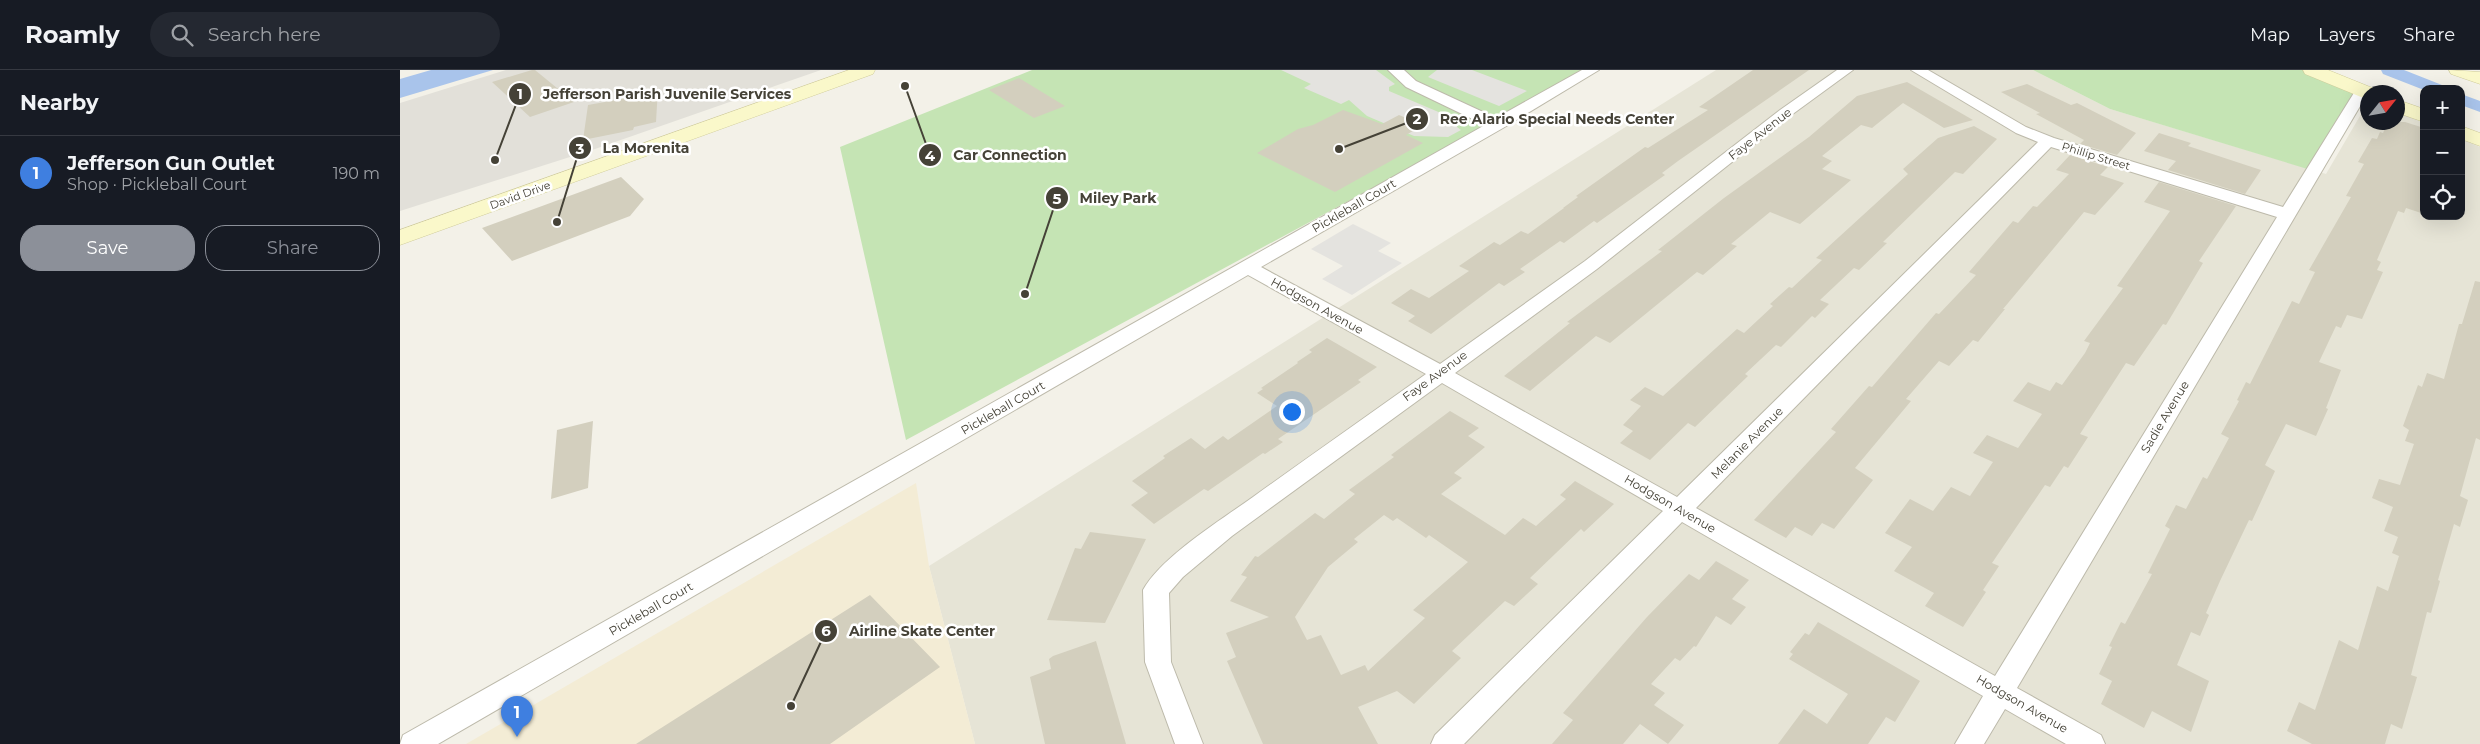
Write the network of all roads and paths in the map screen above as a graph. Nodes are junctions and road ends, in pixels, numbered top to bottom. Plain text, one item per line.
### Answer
1 (838, 70) edge
2 (866, 70) edge
3 (1395, 70) edge
4 (1592, 70) edge
5 (1846, 70) edge
6 (1918, 70) edge
7 (2312, 70) edge
8 (2458, 70) edge
9 (2480, 78) edge
10 (2360, 90) edge
11 (2360, 100) edge
12 (2405, 108) edge
13 (2420, 113) edge
14 (1498, 124) junction
15 (2465, 127) edge
16 (2480, 132) edge
17 (2465, 134) edge
18 (2480, 140) edge
19 (2048, 141) junction
20 (2287, 214) junction
21 (400, 224) edge
22 (400, 238) edge
23 (1247, 267) junction
24 (1440, 373) junction
25 (1681, 509) junction
26 (2000, 692) junction
27 (413, 744) edge
28 (1189, 744) edge
29 (1445, 744) edge
30 (1969, 744) edge
31 (2091, 744) edge

1 - 21 main road, David Drive
2 - 22 main road, David Drive
3 - 14 street
4 - 14 street, Pickleball Court
5 - 24 street, Faye Avenue
6 - 19 street, Phillip Street
7 - 10 main road
8 - 9 main road
11 - 20 street, Sadie Avenue
12 - 13 main road
14 - 23 street, Pickleball Court
15 - 16 main road
17 - 18 main road
19 - 20 street, Phillip Street
19 - 25 street, Melanie Avenue
20 - 26 street, Sadie Avenue
23 - 24 street, Hodgson Avenue
23 - 27 street, Pickleball Court
24 - 25 street, Hodgson Avenue
24 - 28 street, Faye Avenue
25 - 26 street, Hodgson Avenue
25 - 29 street, Melanie Avenue
26 - 30 street, Sadie Avenue
26 - 31 street, Hodgson Avenue

